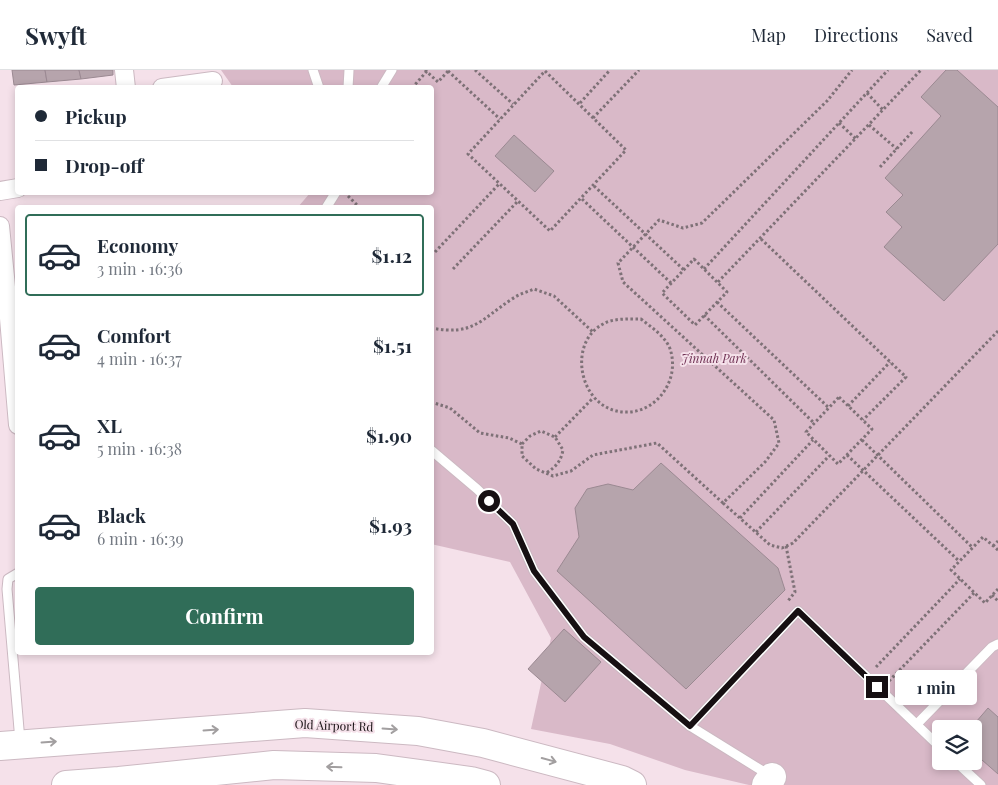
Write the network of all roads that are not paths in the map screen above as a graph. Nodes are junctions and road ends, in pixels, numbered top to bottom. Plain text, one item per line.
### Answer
1 (124, 70) edge
2 (313, 70) edge
3 (348, 70) edge
4 (392, 70) edge
5 (213, 81) dead end
6 (126, 85) edge
7 (184, 85) edge
8 (318, 85) edge
9 (348, 85) edge
10 (383, 85) edge
11 (15, 188) edge
12 (0, 191) edge
13 (0, 226) edge
14 (9, 318) edge
15 (15, 390) edge
16 (434, 453) edge
17 (15, 575) edge
18 (998, 644) edge
19 (917, 724) junction
20 (690, 726) junction
21 (932, 739) edge
22 (10, 745) edge
23 (965, 770) edge
24 (769, 781) edge
25 (66, 785) edge
26 (486, 785) edge
27 (632, 785) edge
28 (981, 785) edge

1 - 6 street
2 - 8 lane
3 - 9 lane
4 - 10 lane
5 - 7 street
11 - 12 street
13 - 14 street
14 - 15 street
16 - 20 lane
17 - 22 lane
18 - 19 lane
19 - 20 lane
19 - 21 lane
20 - 24 lane
22 -> 27 main road, Old Airport Rd
23 - 28 lane
26 -> 25 main road

